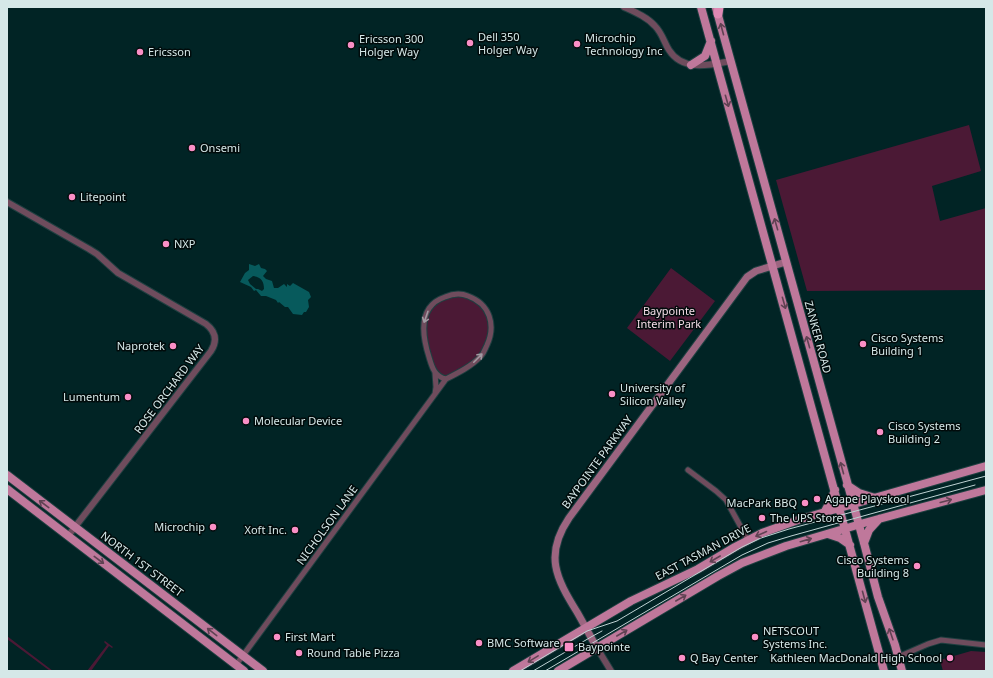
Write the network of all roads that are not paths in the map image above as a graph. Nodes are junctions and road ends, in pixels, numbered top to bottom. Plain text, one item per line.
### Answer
1 (624, 7) edge
2 (702, 7) edge
3 (718, 9) edge
4 (711, 40) junction
5 (731, 61) junction
6 (717, 64) junction
7 (691, 65) junction
8 (7, 202) edge
9 (786, 262) junction
10 (773, 266) junction
11 (435, 373) junction
12 (446, 380) junction
13 (434, 397) junction
14 (986, 466) edge
15 (688, 470) dead end
16 (7, 475) edge
17 (847, 485) junction
18 (7, 489) edge
19 (835, 490) junction
20 (986, 490) edge
21 (875, 498) junction
22 (853, 505) junction
23 (840, 509) junction
24 (824, 513) junction
25 (880, 518) junction
26 (858, 524) junction
27 (76, 527) junction
28 (845, 528) junction
29 (826, 534) junction
30 (68, 536) junction
31 (748, 540) junction
32 (864, 543) junction
33 (850, 546) junction
34 (586, 628) junction
35 (986, 645) edge
36 (597, 648) junction
37 (243, 656) junction
38 (898, 657) junction
39 (236, 665) junction
40 (244, 671) edge
41 (263, 671) edge
42 (513, 671) edge
43 (558, 671) edge
44 (611, 671) edge
45 (884, 671) edge
46 (902, 671) edge

1 - 7 street
2 - 4 main road
5 -> 3 main road, ZANKER ROAD
4 - 6 main road
4 - 7 main road
5 - 6 street
9 -> 5 main road, ZANKER ROAD
6 - 7 street
6 -> 10 main road
8 - 27 street, ROSE ORCHARD WAY
9 - 10 main road, BAYPOINTE PARKWAY
17 -> 9 main road, ZANKER ROAD
10 -> 19 main road
10 - 34 main road, BAYPOINTE PARKWAY
11 - 12 street
12 -> 11 street, NICHOLSON LANE
11 - 13 street, NICHOLSON LANE
12 - 13 street, NICHOLSON LANE
13 - 37 street, NICHOLSON LANE
14 - 21 main road, EAST TASMAN DRIVE
15 - 31 street
27 -> 16 main road, NORTH 1ST STREET
17 - 21 main road
17 - 22 main road, ZANKER ROAD
18 - 30 main road, NORTH 1ST STREET
19 - 23 main road
19 - 24 main road
25 -> 20 main road
21 - 22 main road, EAST TASMAN DRIVE
22 - 23 main road, EAST TASMAN DRIVE
22 - 26 main road, ZANKER ROAD
23 - 24 main road, EAST TASMAN DRIVE
23 - 28 main road
24 -> 31 main road, EAST TASMAN DRIVE
25 - 26 main road
25 - 32 main road
26 - 28 main road
26 - 32 main road, ZANKER ROAD
27 - 30 street, ROSE ORCHARD WAY
37 -> 27 main road, NORTH 1ST STREET
28 - 29 main road
28 - 33 main road
29 - 33 main road
36 -> 29 main road
30 -> 39 main road, NORTH 1ST STREET
31 -> 34 main road, EAST TASMAN DRIVE
38 -> 32 main road, ZANKER ROAD
33 -> 45 main road
34 - 36 main road, BAYPOINTE PARKWAY
34 -> 42 main road, EAST TASMAN DRIVE
35 - 38 street
36 - 43 main road
36 - 44 street, BAYPOINTE PARKWAY
37 - 39 street, NICHOLSON LANE
37 - 41 main road, NORTH 1ST STREET
38 - 46 main road, ZANKER ROAD
39 - 40 main road, NORTH 1ST STREET

